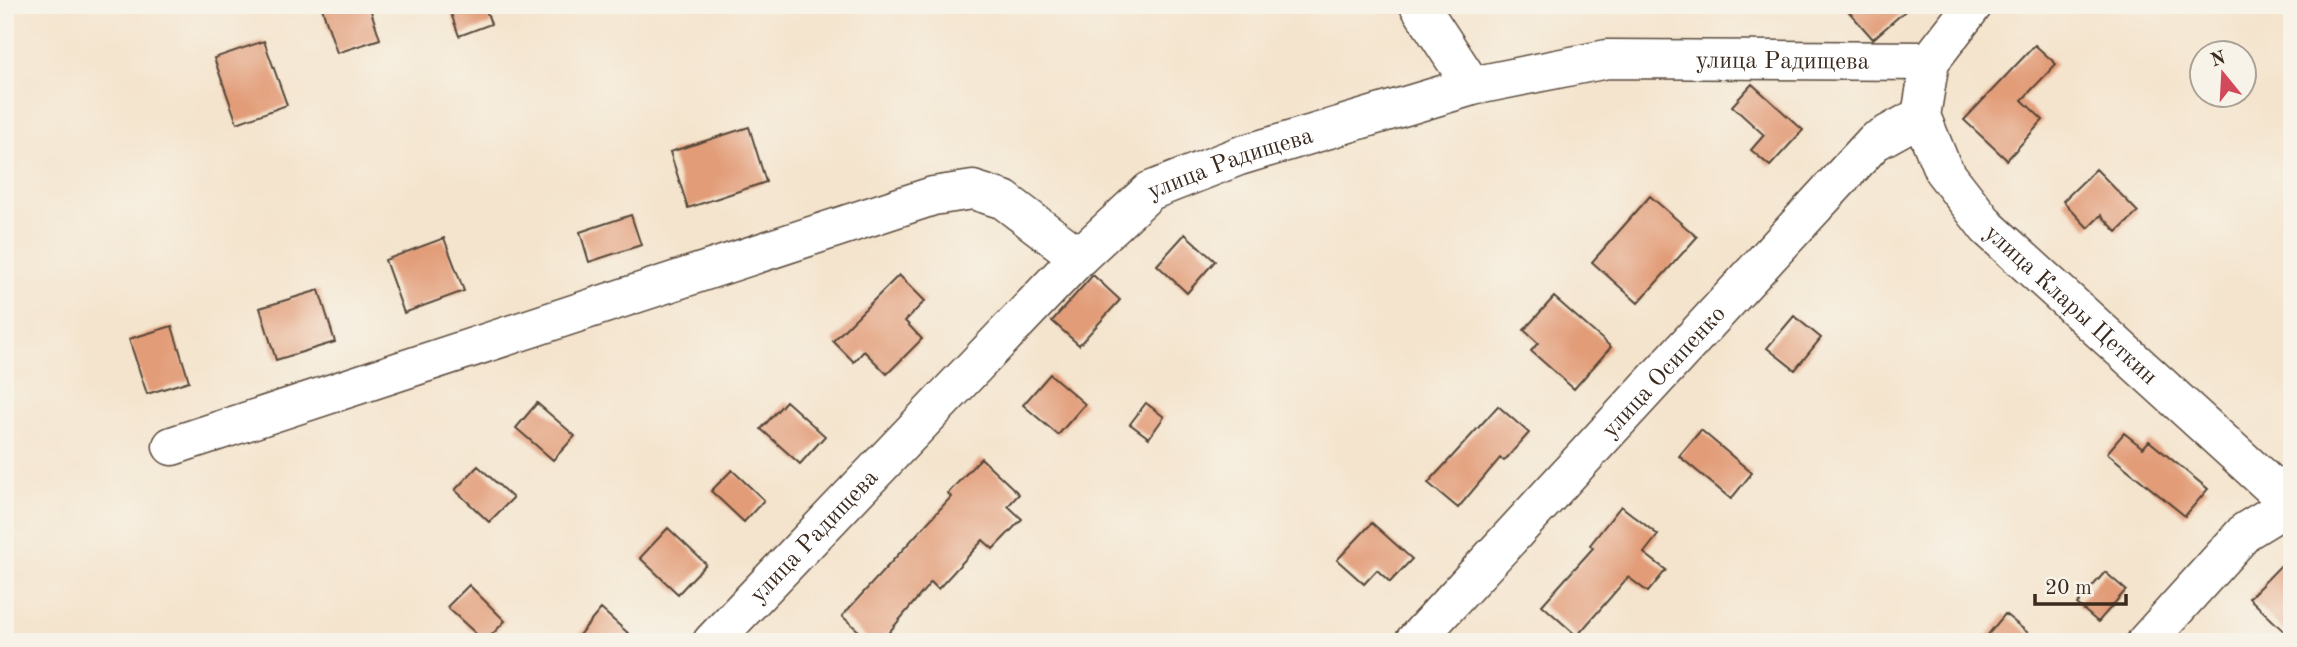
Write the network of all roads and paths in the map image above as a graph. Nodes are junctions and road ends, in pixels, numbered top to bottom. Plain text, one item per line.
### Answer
1 (1419, 5) edge
2 (1973, 5) edge
3 (1930, 61) junction
4 (1472, 86) junction
5 (1921, 116) junction
6 (1079, 257) junction
7 (172, 446) dead end
8 (2291, 504) edge
9 (712, 642) edge
10 (1414, 642) edge
11 (2146, 642) edge

1 - 4 street
2 - 3 street
3 - 4 street, улица Радищева
3 - 5 street
4 - 6 street, улица Радищева
5 - 8 street, улица Клары Цеткин
5 - 10 street, улица Осипенко
6 - 7 street
6 - 9 street, улица Радищева
8 - 11 street

